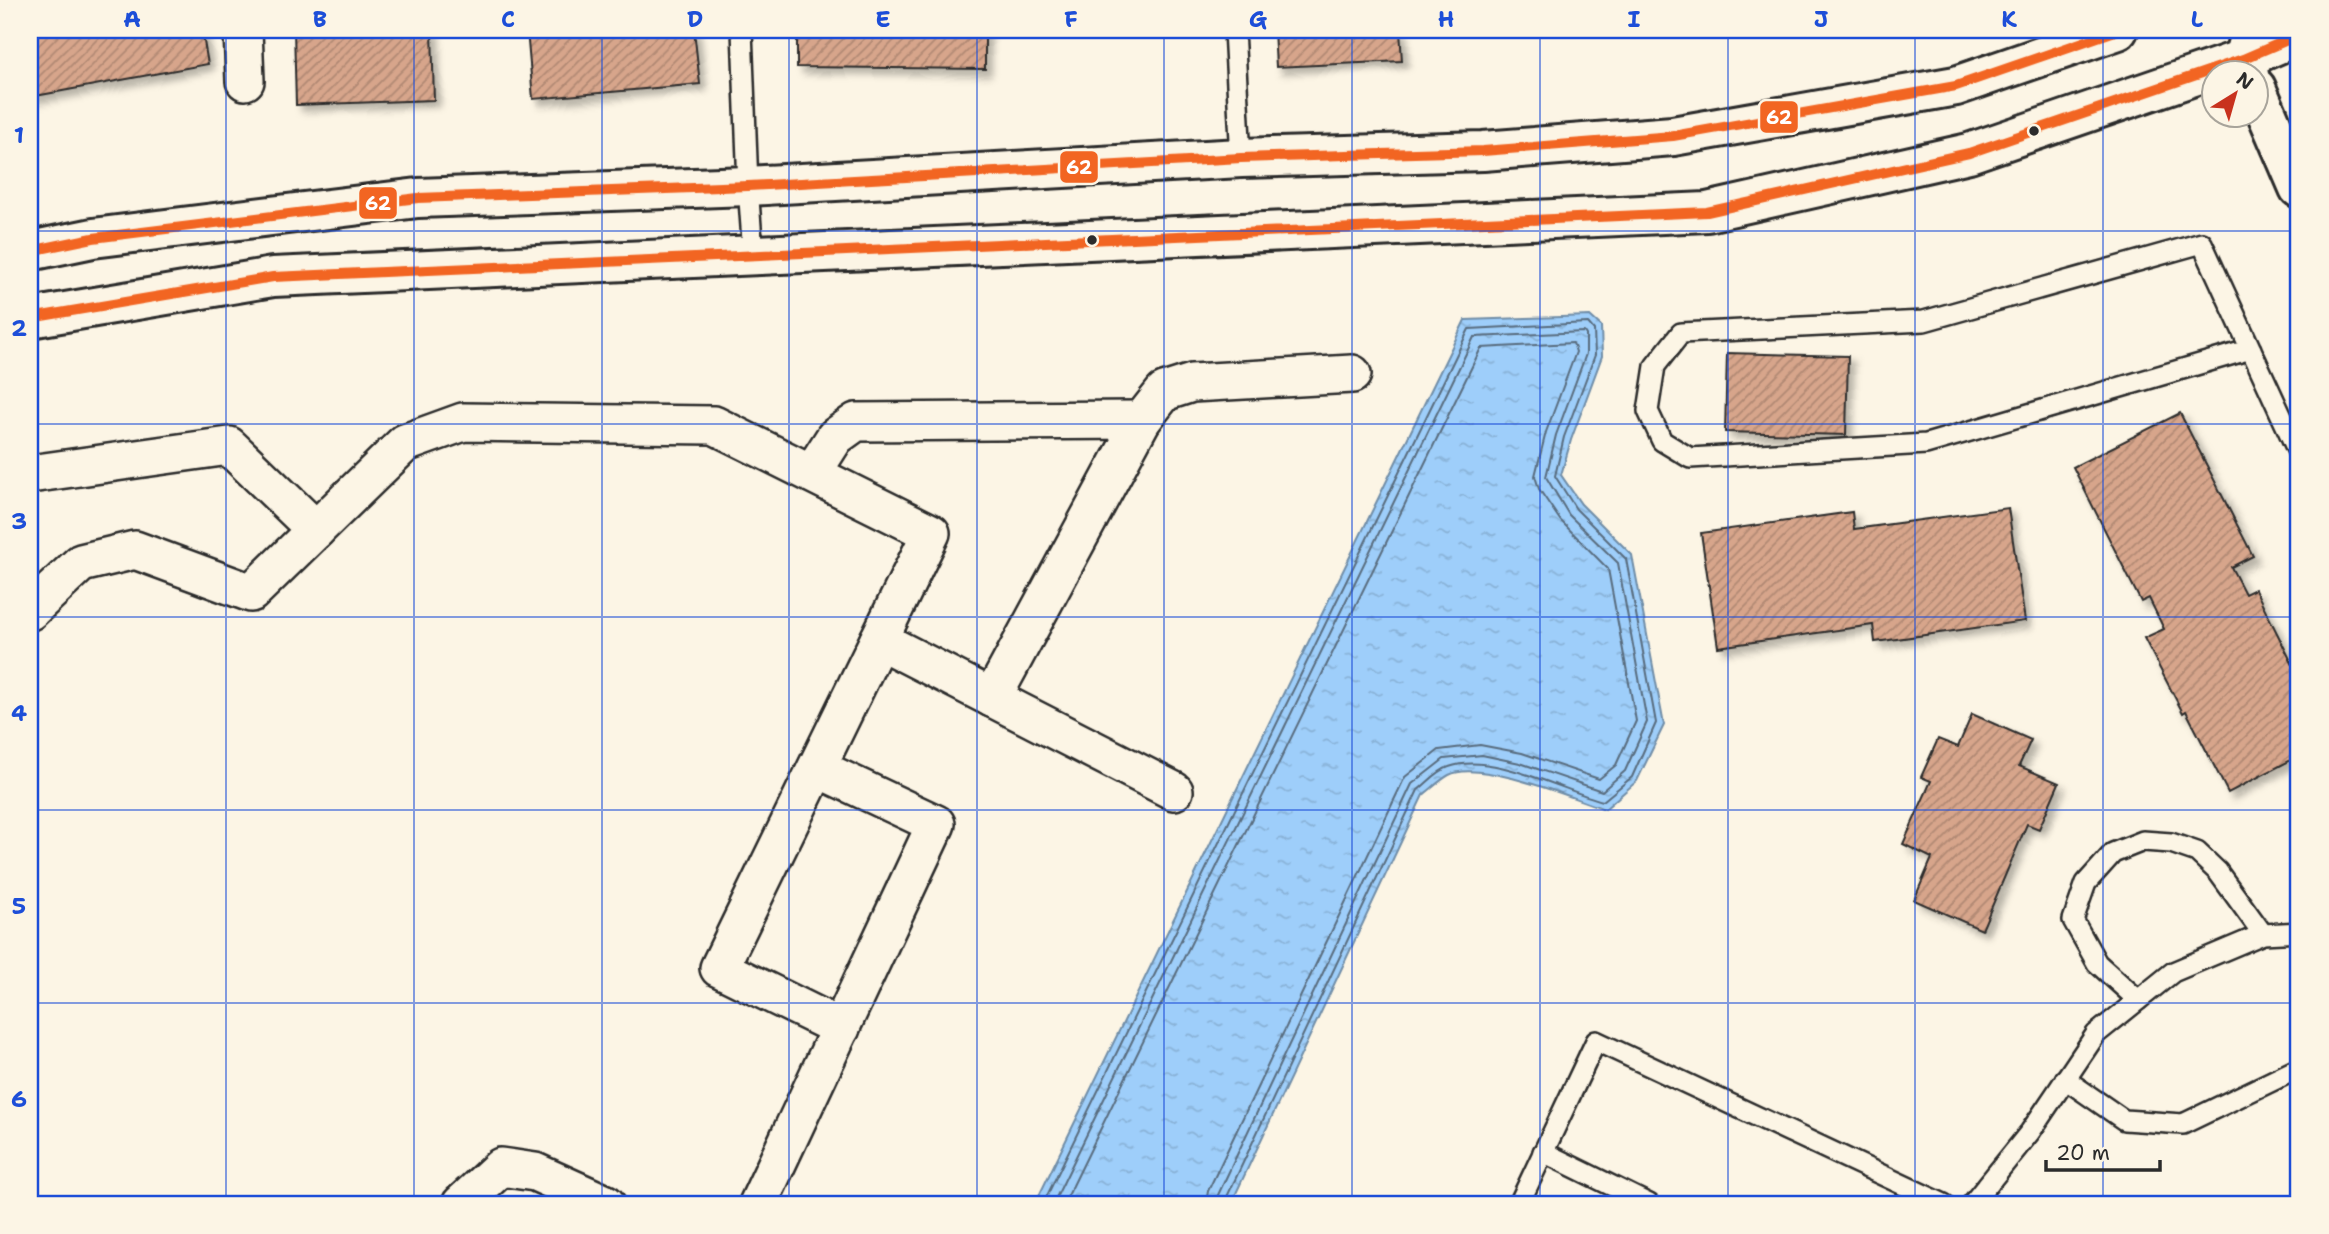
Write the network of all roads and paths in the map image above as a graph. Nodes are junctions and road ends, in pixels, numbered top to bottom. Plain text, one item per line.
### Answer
1 (243, 30) edge
2 (742, 30) edge
3 (1234, 30) edge
4 (2118, 30) edge
5 (2299, 35) edge
6 (2255, 60) edge
7 (2200, 79) edge
8 (245, 81) dead end
9 (2270, 114) edge
10 (1241, 158) junction
11 (748, 186) junction
12 (2299, 188) edge
13 (30, 251) edge
14 (753, 254) junction
15 (30, 318) edge
16 (2251, 349) junction
17 (1352, 374) dead end
18 (1142, 420) junction
19 (2299, 454) edge
20 (30, 474) edge
21 (812, 474) junction
22 (316, 530) junction
23 (30, 611) edge
24 (879, 640) junction
25 (992, 698) junction
26 (817, 768) junction
27 (1174, 791) dead end
28 (2299, 932) edge
29 (2263, 934) junction
30 (2138, 1000) junction
31 (841, 1028) junction
32 (2299, 1068) edge
33 (2065, 1079) junction
34 (1543, 1152) junction
35 (461, 1204) edge
36 (606, 1204) edge
37 (758, 1204) edge
38 (1519, 1204) edge
39 (1649, 1204) edge
40 (1944, 1204) edge
41 (1972, 1204) edge

1 - 8 street
2 - 11 lane
3 - 10 lane
4 - 10 main road
5 - 6 main road
7 - 14 main road
9 - 12 main road
10 - 11 main road
11 - 13 main road
11 - 14 lane
14 - 15 main road
16 - 16 lane
16 - 19 lane
17 - 18 street
18 - 21 street
18 - 25 street
20 - 22 street
21 - 22 street
21 - 24 street
22 - 23 street
24 - 25 street
24 - 26 street
25 - 27 street
26 - 31 street
26 - 31 street
28 - 29 lane
29 - 30 lane
29 - 30 lane
30 - 33 lane
31 - 37 street
32 - 33 lane
33 - 41 lane
34 - 38 lane
34 - 39 lane
34 - 40 lane
35 - 36 street

